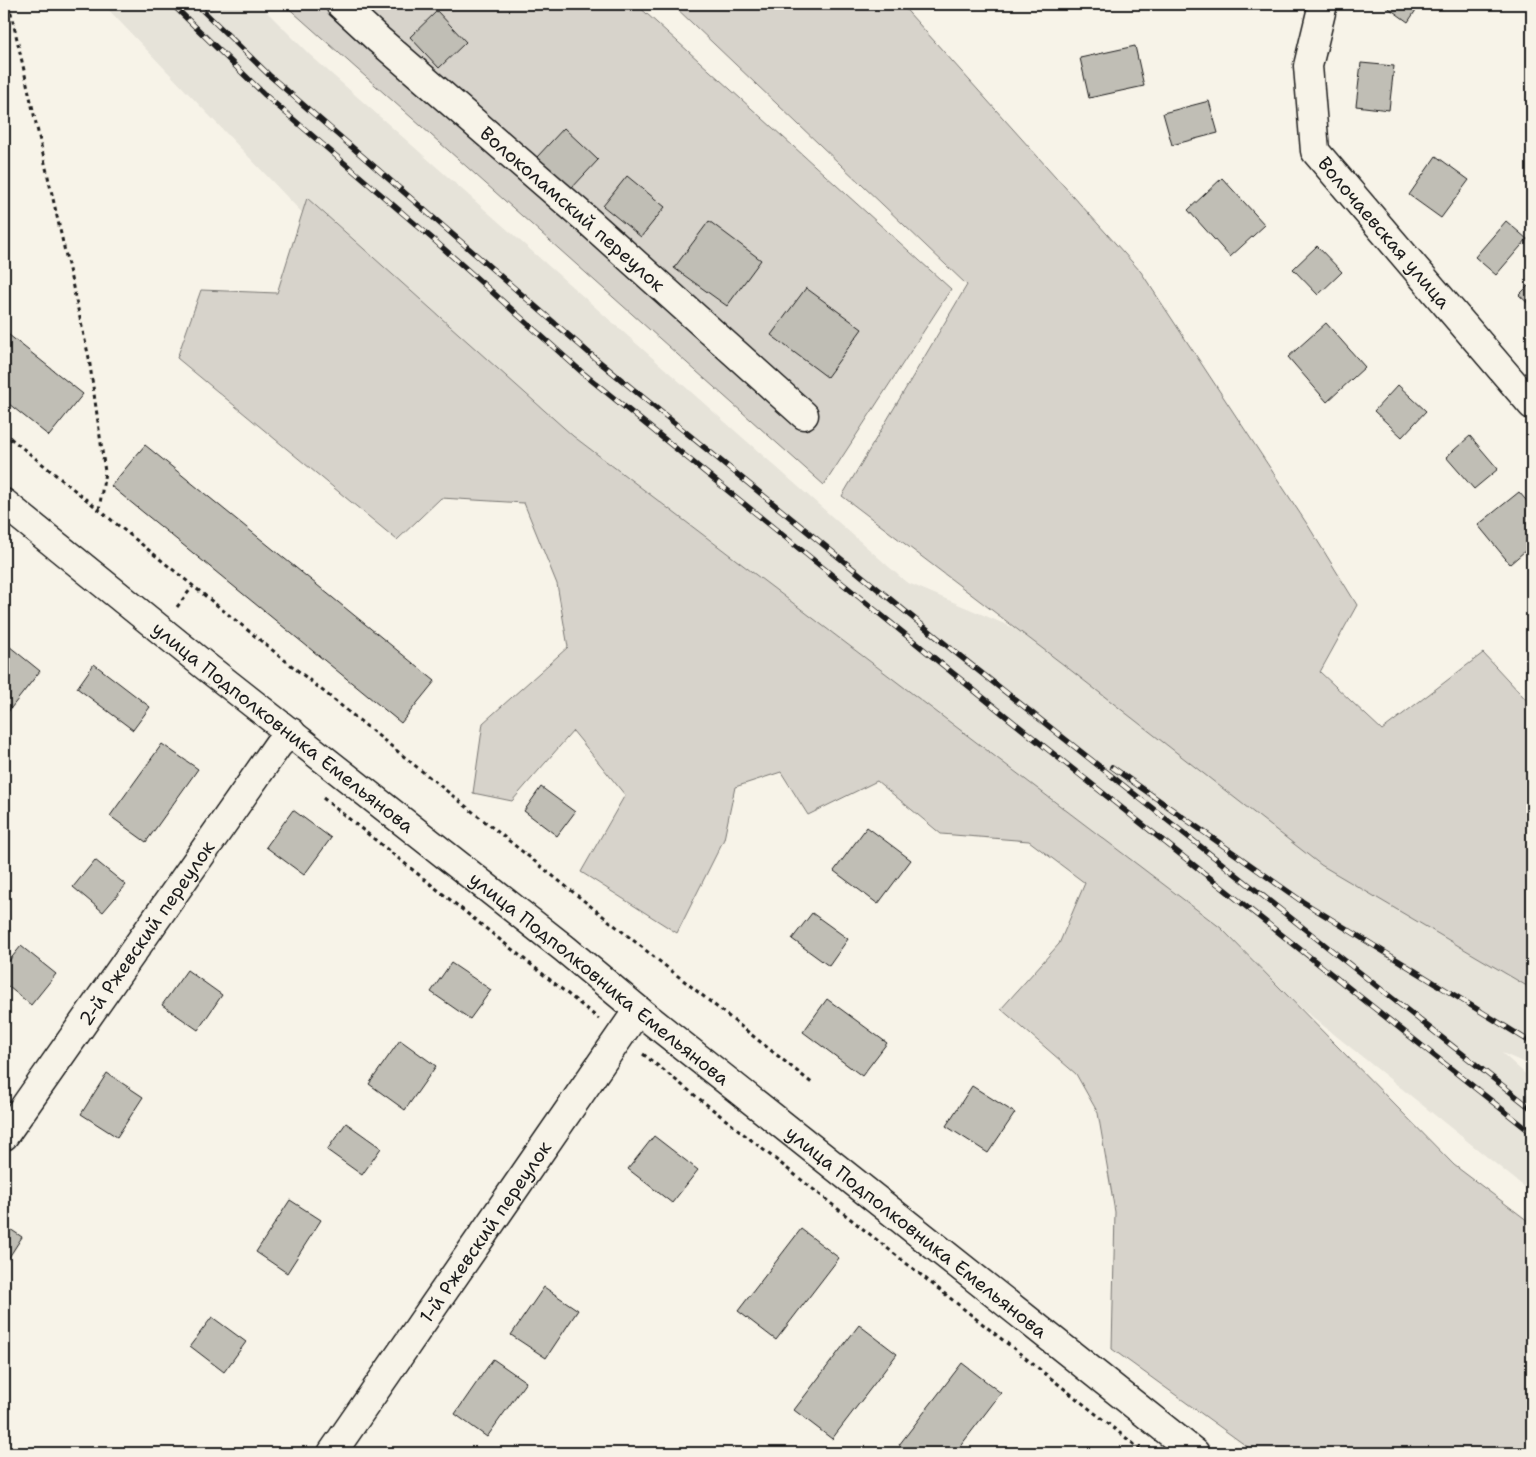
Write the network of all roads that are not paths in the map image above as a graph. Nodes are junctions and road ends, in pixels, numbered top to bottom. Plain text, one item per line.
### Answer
1 (340, 4) edge
2 (1322, 4) edge
3 (1532, 405) edge
4 (804, 415) dead end
5 (4, 504) edge
6 (291, 732) junction
7 (638, 1010) junction
8 (4, 1136) edge
9 (332, 1453) edge
10 (1195, 1453) edge

1 - 4 street, Волоколамский переулок
2 - 3 street, Волочаевская улица
5 - 6 street, улица Подполковника Емельянова
6 - 7 street, улица Подполковника Емельянова
6 - 8 street, 2-й Ржевский переулок
7 - 9 street, 1-й Ржевский переулок
7 - 10 street, улица Подполковника Емельянова

